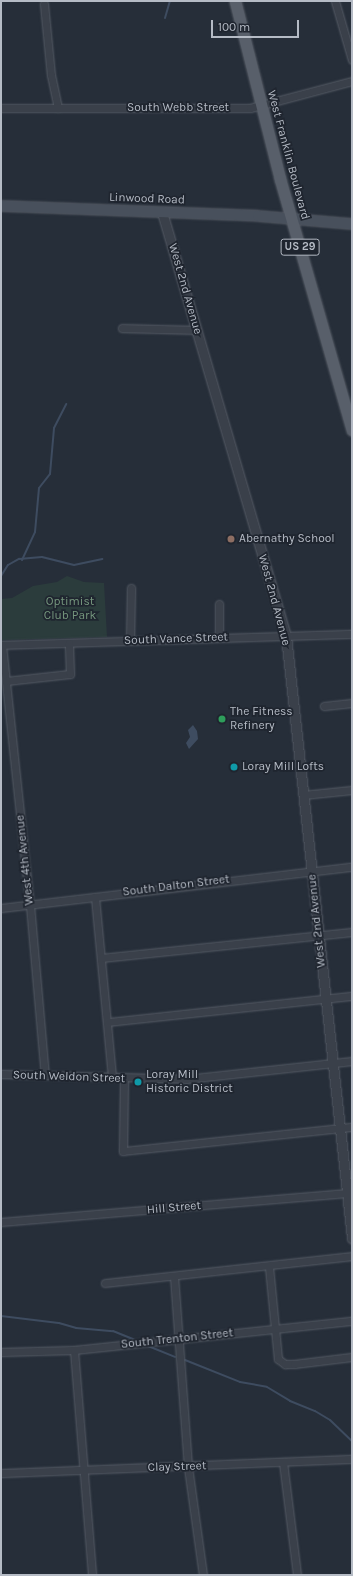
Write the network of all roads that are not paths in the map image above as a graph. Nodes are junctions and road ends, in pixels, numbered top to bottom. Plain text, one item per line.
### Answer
1 (235, 1) edge
2 (335, 1) edge
3 (44, 4) dead end
4 (352, 60) edge
5 (352, 81) edge
6 (262, 105) junction
7 (1, 108) edge
8 (58, 108) junction
9 (1, 206) edge
10 (162, 212) junction
11 (292, 218) junction
12 (352, 224) edge
13 (122, 328) dead end
14 (196, 330) junction
15 (352, 430) edge
16 (130, 588) dead end
17 (219, 604) dead end
18 (352, 634) edge
19 (286, 636) junction
20 (219, 637) junction
21 (130, 640) junction
22 (69, 643) junction
23 (1, 645) edge
24 (6, 682) junction
25 (1, 691) edge
26 (352, 704) edge
27 (324, 706) dead end
28 (352, 790) edge
29 (303, 795) junction
30 (352, 866) edge
31 (311, 870) junction
32 (95, 897) junction
33 (30, 905) junction
34 (1, 908) edge
35 (352, 932) edge
36 (318, 935) junction
37 (101, 958) junction
38 (352, 996) edge
39 (326, 999) junction
40 (108, 1022) junction
41 (352, 1061) edge
42 (333, 1063) junction
43 (1, 1074) edge
44 (45, 1075) junction
45 (112, 1077) junction
46 (124, 1079) junction
47 (352, 1127) edge
48 (340, 1128) junction
49 (347, 1194) junction
50 (1, 1222) edge
51 (352, 1238) edge
52 (352, 1256) edge
53 (269, 1267) junction
54 (174, 1276) junction
55 (105, 1283) dead end
56 (352, 1321) edge
57 (274, 1328) junction
58 (178, 1339) junction
59 (74, 1350) junction
60 (1, 1352) edge
61 (352, 1357) edge
62 (352, 1459) edge
63 (282, 1462) junction
64 (188, 1467) junction
65 (83, 1470) junction
66 (1, 1473) edge
67 (92, 1575) edge
68 (203, 1575) edge
69 (297, 1575) edge

1 - 6 main road, West Franklin Boulevard / US 29
2 - 4 street
3 - 8 street
5 - 6 street, South Webb Street
6 - 8 street, South Webb Street
6 - 11 main road, West Franklin Boulevard / US 29
7 - 8 street, South Webb Street
9 - 10 main road, Linwood Road
10 - 11 main road, Linwood Road
10 - 14 street, West 2nd Avenue
11 - 12 main road, Linwood Road
11 - 15 main road, West Franklin Boulevard / US 29
13 - 14 street
14 - 19 street, West 2nd Avenue
16 - 21 street
17 - 20 street
18 - 19 street, South Vance Street
19 - 20 street, South Vance Street
19 - 29 street, West 2nd Avenue
20 - 21 street, South Vance Street
21 - 22 street, South Vance Street
22 - 23 street, South Vance Street
22 - 24 street
23 - 24 street, West 4th Avenue
24 - 25 street
24 - 33 street, West 4th Avenue
26 - 27 street
28 - 29 street
29 - 31 street, West 2nd Avenue
30 - 31 street, South Dalton Street
31 - 32 street, South Dalton Street
31 - 36 street, West 2nd Avenue
32 - 33 street, South Dalton Street
32 - 37 street
33 - 34 street, South Dalton Street
33 - 44 street, West 4th Avenue
35 - 36 street
36 - 37 street
36 - 39 street, West 2nd Avenue
37 - 40 street
38 - 39 street
39 - 40 street
39 - 42 street, West 2nd Avenue
40 - 45 street
41 - 42 street, South Weldon Street
42 - 46 street, South Weldon Street
42 - 48 street, West 2nd Avenue
43 - 44 street, South Weldon Street
44 - 45 street, South Weldon Street
45 - 46 street, South Weldon Street
46 - 48 street
47 - 48 street
48 - 49 street, West 2nd Avenue
49 - 50 street, Hill Street
49 - 51 street, West 2nd Avenue
52 - 53 street
53 - 54 street
53 - 57 street
54 - 55 street
54 - 58 street
56 - 57 street, South Trenton Street
57 - 58 street, South Trenton Street
57 - 61 street
58 - 59 street, South Trenton Street
58 - 64 street
59 - 60 street, South Trenton Street
59 - 65 street
62 - 63 street, Clay Street
63 - 64 street, Clay Street
63 - 69 street
64 - 65 street, Clay Street
64 - 68 street
65 - 66 street, Clay Street
65 - 67 street

